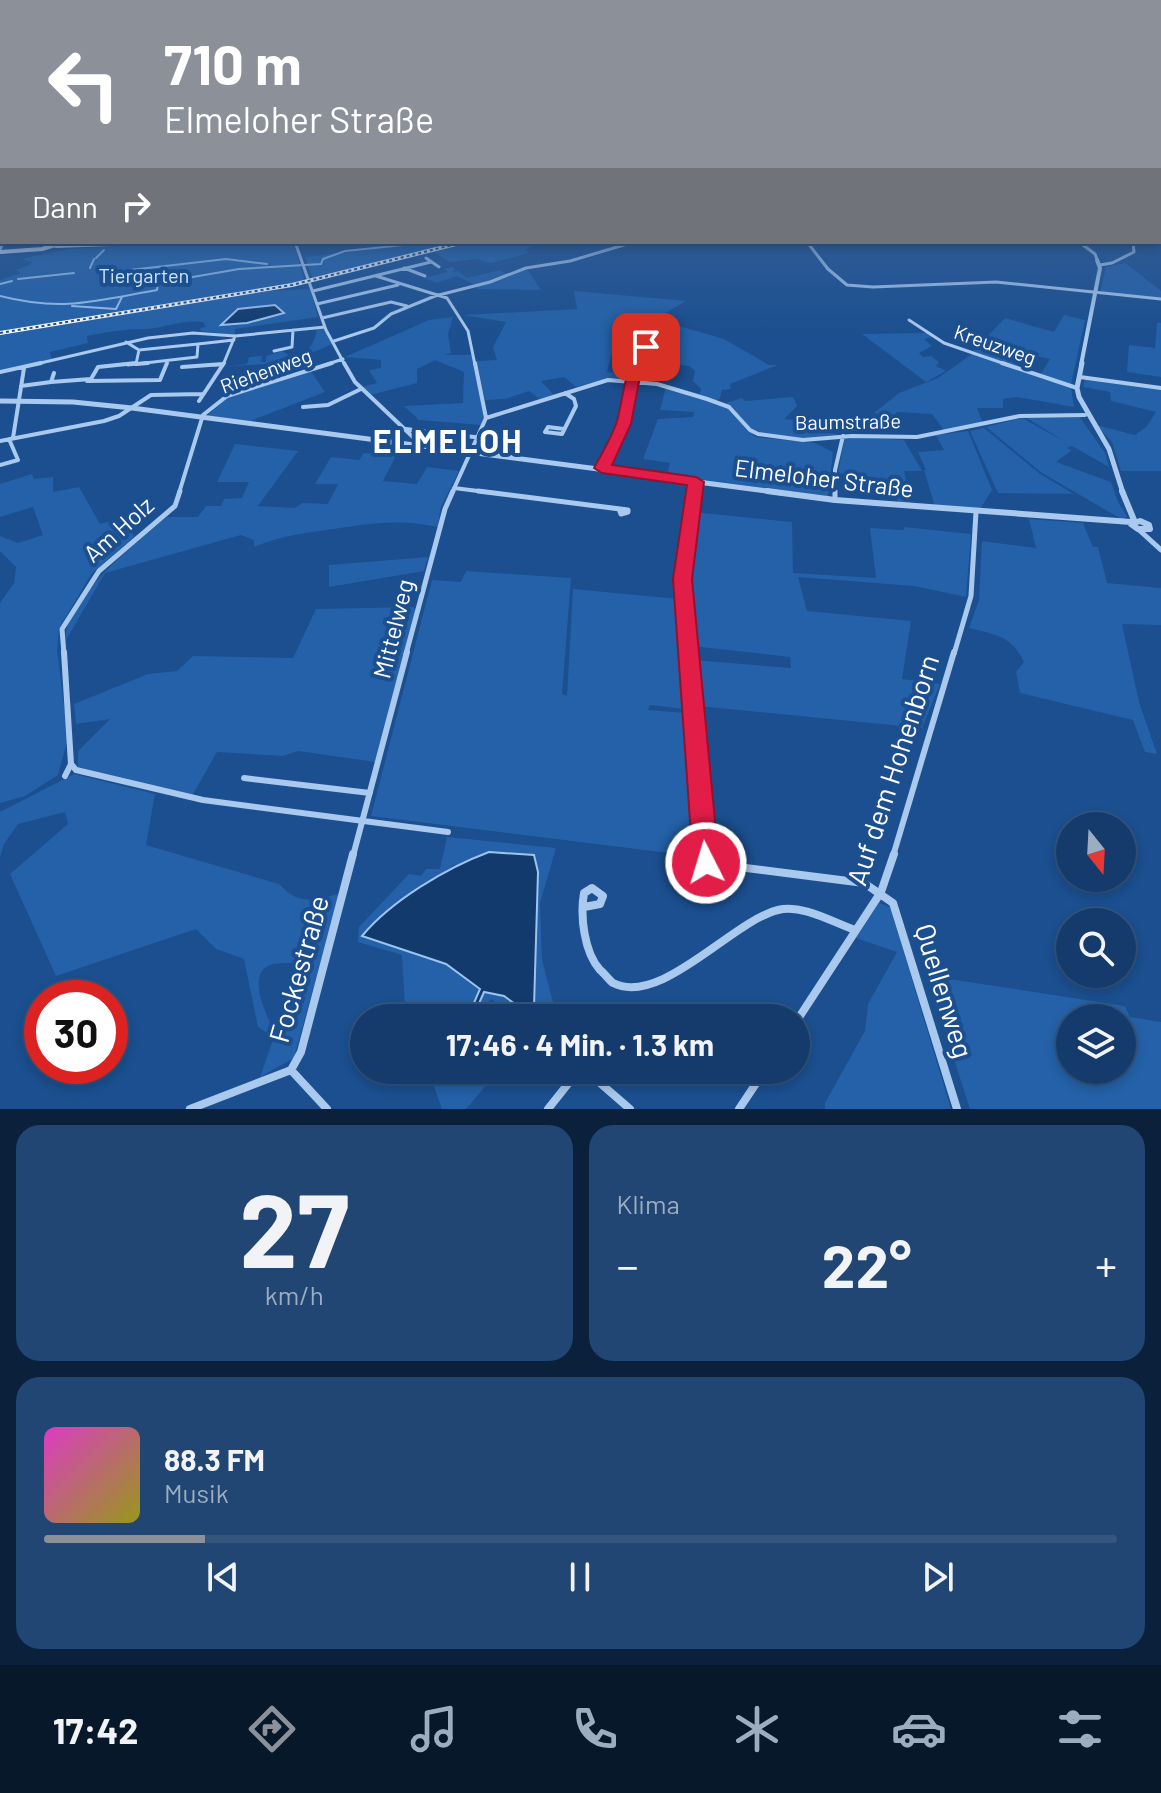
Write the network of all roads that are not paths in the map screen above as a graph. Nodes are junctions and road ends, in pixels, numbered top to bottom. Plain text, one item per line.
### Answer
1 (60, 244) edge
2 (135, 244) edge
3 (296, 244) edge
4 (627, 244) edge
5 (809, 244) edge
6 (1082, 244) edge
7 (1133, 244) edge
8 (56, 246) junction
9 (50, 247) junction
10 (70, 248) junction
11 (0, 251) edge
12 (426, 258) dead end
13 (431, 262) junction
14 (1100, 265) junction
15 (439, 267) dead end
16 (404, 268) junction
17 (376, 276) junction
18 (425, 276) dead end
19 (399, 285) junction
20 (313, 291) junction
21 (1096, 293) junction
22 (435, 296) junction
23 (1161, 299) edge
24 (317, 304) junction
25 (408, 306) junction
26 (322, 318) junction
27 (909, 320) dead end
28 (325, 327) junction
29 (293, 330) junction
30 (235, 338) junction
31 (334, 341) junction
32 (126, 342) junction
33 (198, 344) junction
34 (646, 347) dead end
35 (139, 350) junction
36 (274, 351) dead end
37 (343, 359) junction
38 (167, 362) junction
39 (136, 364) junction
40 (223, 364) junction
41 (182, 367) dead end
42 (24, 368) junction
43 (0, 372) edge
44 (54, 373) dead end
45 (1080, 377) junction
46 (87, 380) junction
47 (635, 381) junction
48 (49, 382) junction
49 (21, 386) junction
50 (1077, 388) junction
51 (1161, 388) edge
52 (361, 389) junction
53 (565, 393) junction
54 (203, 394) junction
55 (0, 401) edge
56 (18, 401) junction
57 (199, 401) dead end
58 (303, 407) dead end
59 (132, 408) junction
60 (1085, 415) junction
61 (200, 417) junction
62 (486, 418) junction
63 (404, 429) junction
64 (564, 429) dead end
65 (436, 433) dead end
66 (454, 435) dead end
67 (843, 436) junction
68 (478, 437) junction
69 (11, 438) junction
70 (0, 441) edge
71 (516, 441) dead end
72 (414, 444) junction
73 (471, 450) junction
74 (0, 465) edge
75 (602, 468) junction
76 (696, 482) junction
77 (454, 488) junction
78 (835, 500) junction
79 (619, 509) dead end
80 (976, 512) junction
81 (1144, 525) edge
82 (1161, 550) edge
83 (71, 764) junction
84 (65, 776) dead end
85 (244, 778) dead end
86 (370, 793) junction
87 (363, 821) junction
88 (448, 832) dead end
89 (881, 892) junction
90 (584, 907) dead end
91 (855, 930) junction
92 (808, 1004) edge
93 (291, 1070) junction
94 (570, 1084) edge
95 (599, 1084) edge
96 (756, 1084) edge
97 (190, 1109) edge
98 (327, 1109) edge
99 (548, 1109) edge
100 (630, 1109) edge
101 (739, 1109) edge
102 (957, 1109) edge

1 - 8 main road
2 - 10 main road
3 - 20 street
4 - 22 street
5 - 21 street
6 - 14 street
7 - 14 street
8 - 9 main road
8 - 10 main road
9 - 10 main road
9 - 11 main road
12 - 13 street
13 - 15 street
13 - 16 street
14 - 21 street
16 - 17 street
16 - 18 street
17 - 19 street
17 - 20 street
19 - 22 street
19 - 24 street
20 - 24 street
21 - 23 street
21 - 45 street
22 - 25 street
22 - 62 street
24 - 26 street
25 - 26 street
25 - 31 street
26 - 28 street
27 - 50 street, Kreuzweg
28 - 29 street
28 - 31 street
29 - 30 street
29 - 36 street
30 - 32 street
30 - 33 street
30 - 40 street
31 - 37 street
32 - 35 street
32 - 42 street
33 - 35 street
33 - 38 street
34 - 47 street
35 - 39 street
37 - 52 street
37 - 61 street, Riehenweg
38 - 39 street
38 - 46 street
39 - 46 street
40 - 41 street
40 - 54 street
42 - 43 street
42 - 49 street
44 - 48 street
45 - 50 street
45 - 51 street
46 - 48 street
47 - 53 street, Baumstraße
47 - 67 street, Baumstraße
47 - 75 street
48 - 49 street
49 - 56 street
50 - 60 street
52 - 58 street
52 - 63 street
53 - 62 street, Baumstraße
53 - 64 street
54 - 57 street
54 - 59 street
55 - 56 street, Elmeloher Straße
56 - 59 street, Elmeloher Straße
56 - 69 street
59 - 61 street, Elmeloher Straße
59 - 69 street
60 - 67 street, Baumstraße
60 - 81 street
61 - 72 street, Elmeloher Straße
61 - 83 street, Am Holz
62 - 68 street, Mittelweg
63 - 65 street
63 - 72 street
66 - 68 street
67 - 78 street
68 - 71 street
68 - 73 street, Mittelweg
69 - 70 street
69 - 74 street
72 - 73 street, Elmeloher Straße
73 - 75 street, Elmeloher Straße
73 - 77 street, Mittelweg
75 - 76 street, Elmeloher Straße
76 - 78 street, Elmeloher Straße
76 - 89 street
77 - 79 street
77 - 86 street, Mittelweg
78 - 80 street, Elmeloher Straße
80 - 81 street, Elmeloher Straße
80 - 89 street, Auf dem Hohenborn
81 - 82 street
83 - 84 street
83 - 87 street
85 - 86 street
86 - 87 street, Mittelweg
87 - 88 street
87 - 93 street, Fockestraße
89 - 91 street, Auf dem Hohenborn
89 - 102 street, Quellenweg
90 - 91 street
91 - 92 street, Auf dem Hohenborn
93 - 97 street, Fockestraße
93 - 98 street
94 - 99 street
95 - 100 street
96 - 101 street

